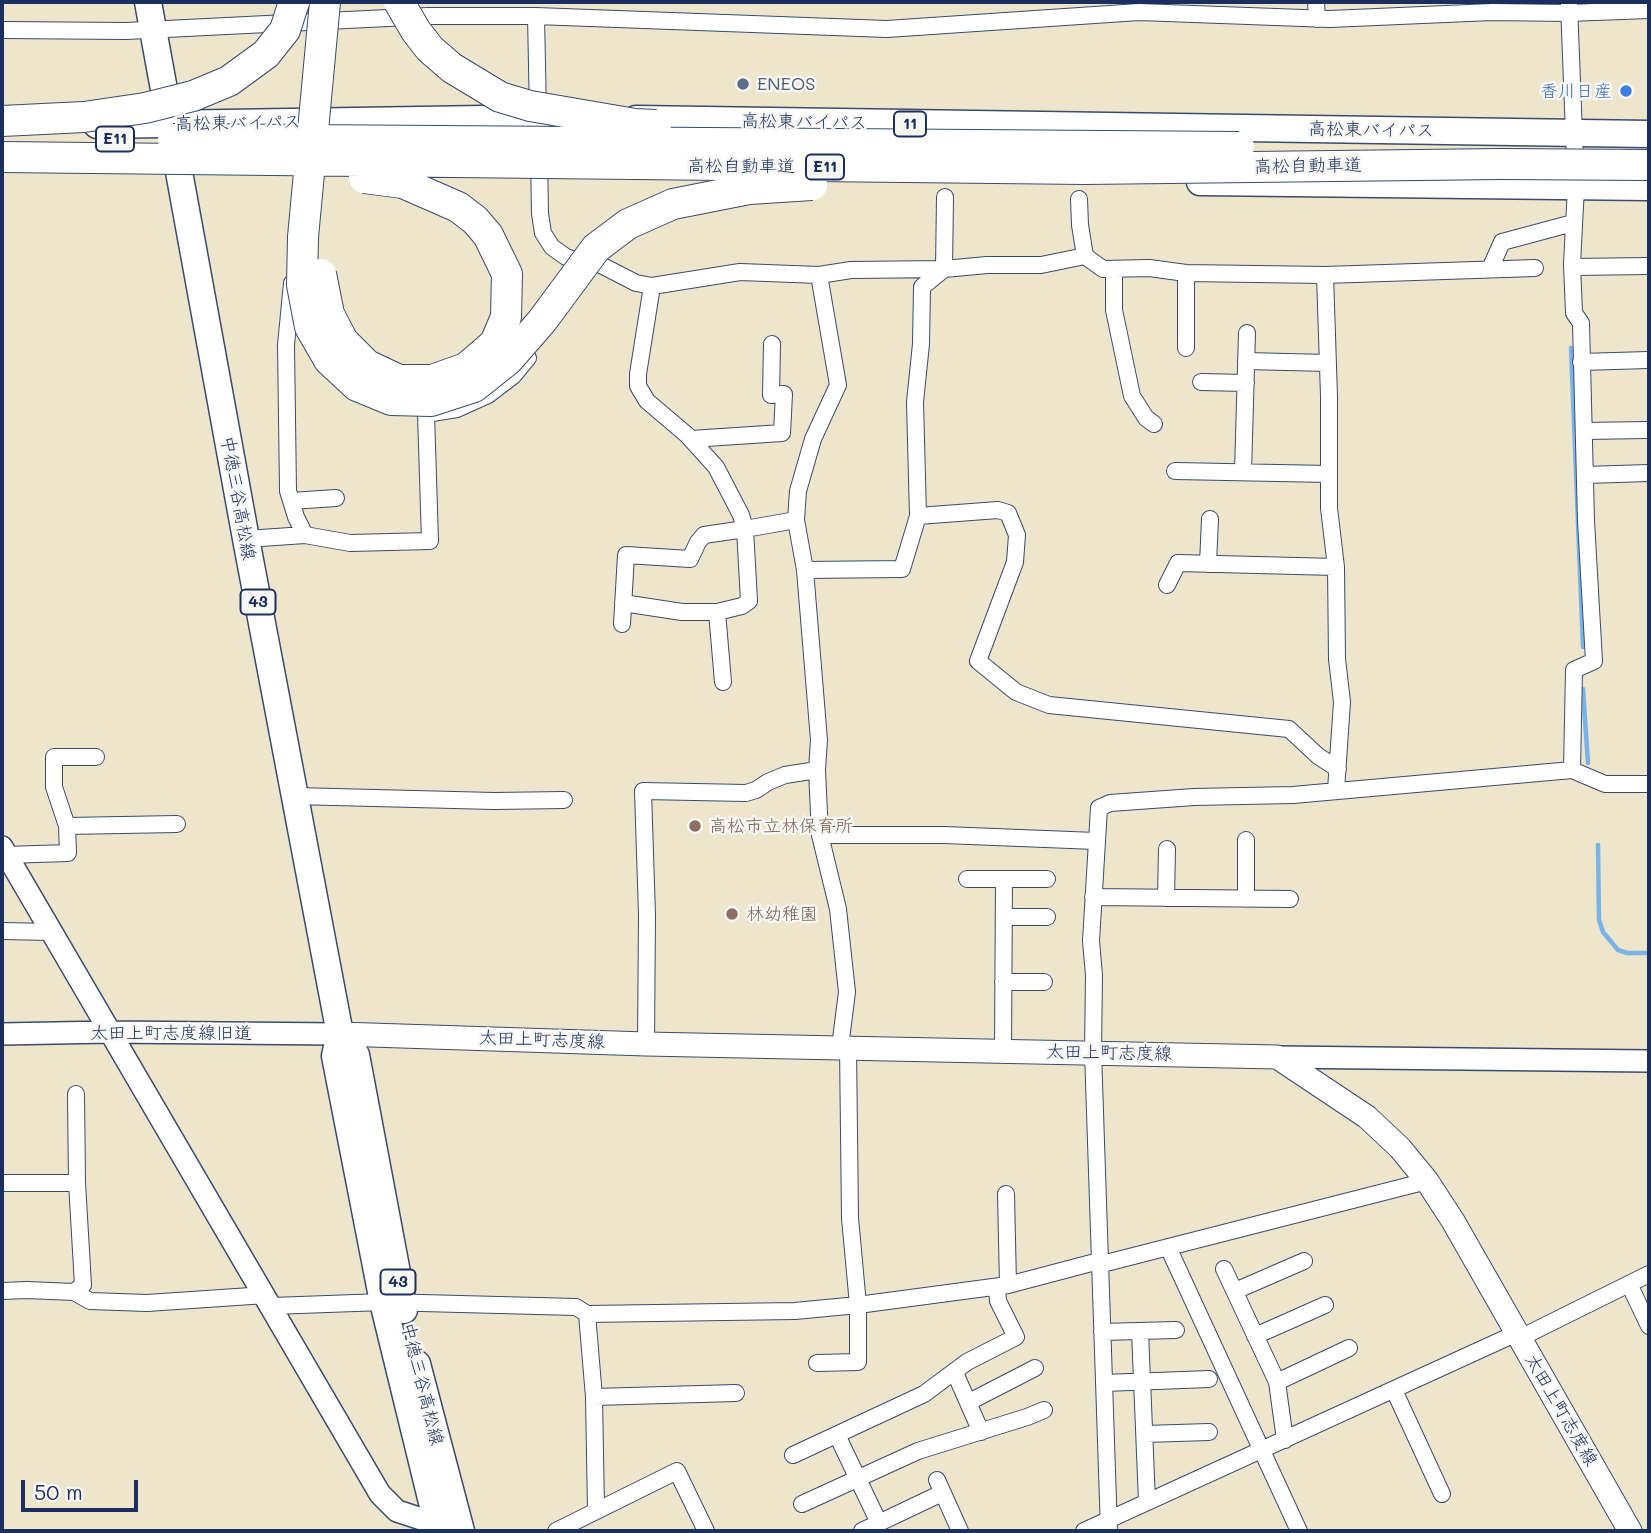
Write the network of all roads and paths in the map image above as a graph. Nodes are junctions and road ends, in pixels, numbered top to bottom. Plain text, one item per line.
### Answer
1 (148, 2) edge
2 (325, 2) edge
3 (339, 2) edge
4 (400, 2) edge
5 (1316, 2) edge
6 (1568, 7) edge
7 (292, 9) edge
8 (1071, 9) edge
9 (1649, 10) edge
10 (532, 11) edge
11 (1317, 19) junction
12 (2, 30) edge
13 (155, 30) junction
14 (538, 117) junction
15 (2, 123) edge
16 (171, 125) junction
17 (1574, 134) junction
18 (1649, 134) edge
19 (2, 138) edge
20 (744, 144) junction
21 (1649, 149) edge
22 (2, 157) edge
23 (333, 162) junction
24 (1649, 165) edge
25 (1085, 169) junction
26 (2, 170) edge
27 (180, 170) junction
28 (295, 170) junction
29 (540, 172) junction
30 (1576, 187) junction
31 (1649, 187) edge
32 (945, 197) dead end
33 (1079, 199) dead end
34 (1573, 223) junction
35 (1085, 256) junction
36 (599, 264) junction
37 (1649, 266) edge
38 (1572, 267) junction
39 (1535, 268) dead end
40 (944, 269) junction
41 (1490, 269) junction
42 (1114, 270) junction
43 (1186, 272) junction
44 (819, 275) junction
45 (1325, 275) junction
46 (652, 286) junction
47 (292, 295) junction
48 (1247, 333) dead end
49 (772, 344) dead end
50 (1186, 348) dead end
51 (1648, 359) edge
52 (1246, 361) junction
53 (1581, 362) junction
54 (1328, 363) junction
55 (1201, 382) dead end
56 (1246, 383) junction
57 (426, 415) junction
58 (1154, 424) dead end
59 (1647, 430) dead end
60 (1584, 431) junction
61 (691, 439) junction
62 (1175, 471) dead end
63 (1243, 472) junction
64 (1649, 473) edge
65 (1329, 474) junction
66 (1585, 475) junction
67 (336, 498) dead end
68 (291, 501) junction
69 (918, 516) junction
70 (1210, 519) dead end
71 (796, 520) junction
72 (744, 529) junction
73 (305, 536) junction
74 (246, 539) junction
75 (1208, 564) junction
76 (1336, 567) junction
77 (806, 570) junction
78 (1167, 585) dead end
79 (623, 603) junction
80 (717, 612) junction
81 (622, 624) dead end
82 (723, 682) dead end
83 (96, 757) dead end
84 (1338, 769) junction
85 (817, 770) junction
86 (1572, 770) junction
87 (1649, 784) edge
88 (1336, 790) junction
89 (295, 796) junction
90 (564, 800) dead end
91 (177, 824) dead end
92 (67, 826) junction
93 (820, 835) junction
94 (1246, 840) dead end
95 (1096, 841) junction
96 (1167, 849) dead end
97 (4, 851) edge
98 (967, 879) dead end
99 (1004, 879) junction
100 (1047, 879) dead end
101 (1093, 897) junction
102 (1166, 898) junction
103 (1246, 899) junction
104 (1290, 899) dead end
105 (1047, 916) dead end
106 (1004, 917) junction
107 (2, 931) edge
108 (51, 932) junction
109 (1003, 982) junction
110 (1044, 982) dead end
111 (108, 1032) junction
112 (2, 1034) edge
113 (340, 1034) junction
114 (646, 1044) junction
115 (844, 1047) junction
116 (1003, 1051) junction
117 (1093, 1052) junction
118 (1277, 1057) junction
119 (1649, 1061) edge
120 (76, 1094) dead end
121 (1427, 1181) junction
122 (2, 1183) edge
123 (76, 1183) junction
124 (1006, 1195) dead end
125 (1168, 1247) junction
126 (1099, 1261) junction
127 (1304, 1261) dead end
128 (1224, 1269) dead end
129 (1649, 1274) edge
130 (1629, 1284) junction
131 (1003, 1286) junction
132 (1235, 1291) junction
133 (2, 1292) edge
134 (74, 1292) junction
135 (269, 1300) junction
136 (393, 1303) junction
137 (858, 1305) junction
138 (1325, 1305) dead end
139 (587, 1314) junction
140 (1649, 1326) edge
141 (1176, 1330) dead end
142 (1140, 1331) junction
143 (1102, 1332) junction
144 (1518, 1335) junction
145 (1255, 1336) junction
146 (1349, 1348) dead end
147 (817, 1363) dead end
148 (1035, 1368) dead end
149 (954, 1373) junction
150 (1209, 1379) dead end
151 (1142, 1381) junction
152 (1277, 1382) junction
153 (1104, 1383) junction
154 (1394, 1390) junction
155 (736, 1393) dead end
156 (594, 1397) junction
157 (969, 1402) junction
158 (1044, 1410) dead end
159 (981, 1432) junction
160 (1209, 1432) dead end
161 (1144, 1434) junction
162 (836, 1435) junction
163 (1285, 1440) junction
164 (1263, 1450) junction
165 (793, 1455) dead end
166 (858, 1479) junction
167 (1442, 1493) dead end
168 (1147, 1502) junction
169 (803, 1504) dead end
170 (596, 1510) junction
171 (879, 1523) junction
172 (1108, 1526) edge
173 (448, 1530) edge
174 (556, 1531) edge
175 (706, 1531) edge
176 (862, 1531) edge
177 (960, 1531) edge
178 (1084, 1531) edge
179 (1299, 1531) edge
180 (1630, 1531) edge

1 - 13 main road, 中徳三谷高松線 / 43
2 - 25 highway, bridge
3 - 23 highway, bridge
4 - 20 highway, bridge
5 - 11 street
6 - 9 street
6 - 11 street
6 - 17 street
7 - 10 street
7 - 13 street
7 - 15 highway, bridge
8 - 10 street
8 - 11 street
10 - 14 street
12 - 13 street
13 - 16 main road, 中徳三谷高松線 / 43
14 - 16 main road, 高松東バイパス / 11
14 - 17 main road, 高松東バイパス / 11
14 - 29 street
15 - 16 main road, 高松東バイパス / 11
16 - 27 main road, 中徳三谷高松線 / 43
17 - 18 main road, 高松東バイパス / 11
17 - 30 street
19 - 20 highway, 高松自動車道 / E11, bridge
20 - 21 highway, 高松自動車道 / E11, bridge
22 - 23 highway, 高松自動車道 / E11, bridge
23 - 25 highway, 高松自動車道 / E11, bridge
24 - 25 highway, 高松自動車道 / E11, bridge
26 - 27 main road
27 - 28 main road
27 - 74 main road, 中徳三谷高松線 / 43
28 - 29 main road
28 - 47 street
29 - 30 main road
29 - 36 street
30 - 31 main road
30 - 34 street
32 - 40 street
33 - 35 street
34 - 38 street
34 - 41 street
35 - 40 street
35 - 42 street
36 - 46 street
36 - 57 street
37 - 38 street
38 - 53 street
39 - 41 street
40 - 44 street
40 - 69 street
41 - 45 street
42 - 43 street
42 - 58 street
43 - 45 street
43 - 50 street
44 - 46 street
44 - 71 street
45 - 54 street
46 - 61 street
47 - 57 street
47 - 68 street
48 - 52 street
49 - 61 street
51 - 53 street
52 - 54 street
52 - 56 street
53 - 60 street
54 - 65 street
55 - 56 street
56 - 63 street
57 - 73 street
59 - 60 street
60 - 66 street
61 - 72 street
62 - 63 street
63 - 65 street
64 - 66 street
65 - 76 street
66 - 86 street
67 - 68 street
68 - 73 street
69 - 77 street
69 - 84 street
70 - 75 street
71 - 72 street
71 - 77 street
72 - 79 street
72 - 80 street
73 - 74 street
74 - 89 main road, 中徳三谷高松線 / 43
75 - 76 street
75 - 78 street
76 - 84 street
77 - 85 street
79 - 80 street
79 - 81 street
80 - 82 street
83 - 92 street
84 - 88 street
85 - 93 street
85 - 114 street
86 - 87 street
86 - 88 street
88 - 95 street
89 - 90 street
89 - 113 main road, 中徳三谷高松線 / 43
91 - 92 street
92 - 97 street
93 - 95 street
93 - 115 street
94 - 103 street
95 - 101 street
96 - 102 street
97 - 108 street
98 - 99 street
99 - 100 street
99 - 106 street
101 - 102 street
101 - 117 street
102 - 103 street
103 - 104 street
105 - 106 street
106 - 109 street
107 - 108 street
108 - 111 street
109 - 110 street
109 - 116 street
111 - 112 street, 太田上町志度線旧道
111 - 113 street, 太田上町志度線旧道
111 - 135 street
113 - 114 main road, 太田上町志度線
113 - 136 main road, 中徳三谷高松線 / 43
114 - 115 main road, 太田上町志度線
115 - 116 main road, 太田上町志度線
115 - 137 street
116 - 117 main road, 太田上町志度線
117 - 118 main road, 太田上町志度線
117 - 126 street
118 - 119 street
118 - 121 main road, 太田上町志度線
120 - 123 street
121 - 125 street
121 - 144 main road, 太田上町志度線
122 - 123 street
123 - 134 street
124 - 131 street
125 - 126 street
125 - 164 street
126 - 131 street
126 - 143 street
127 - 132 street
128 - 132 street
129 - 130 street
130 - 140 street
130 - 144 street
131 - 137 street
131 - 149 street
132 - 145 street
133 - 134 street
134 - 135 street
135 - 136 street
135 - 173 street
136 - 139 street
136 - 173 main road, 中徳三谷高松線 / 43
137 - 139 street
137 - 147 street
138 - 145 street
139 - 156 street
141 - 142 street
142 - 143 street
142 - 151 street
143 - 153 street
144 - 154 street
144 - 180 main road, 太田上町志度線
145 - 152 street
146 - 152 street
148 - 157 street
149 - 157 street
149 - 162 street
150 - 151 street
151 - 153 street
151 - 161 street
152 - 163 street
153 - 172 street
154 - 163 street
154 - 167 street
155 - 156 street
156 - 170 street
157 - 159 street
158 - 159 street
159 - 166 street
160 - 161 street
161 - 168 street
162 - 165 street
162 - 166 street
163 - 164 street
164 - 168 street
164 - 179 street
166 - 169 street
166 - 171 street
168 - 172 street
170 - 174 street
170 - 175 street
171 - 176 street
171 - 177 street
172 - 178 street

